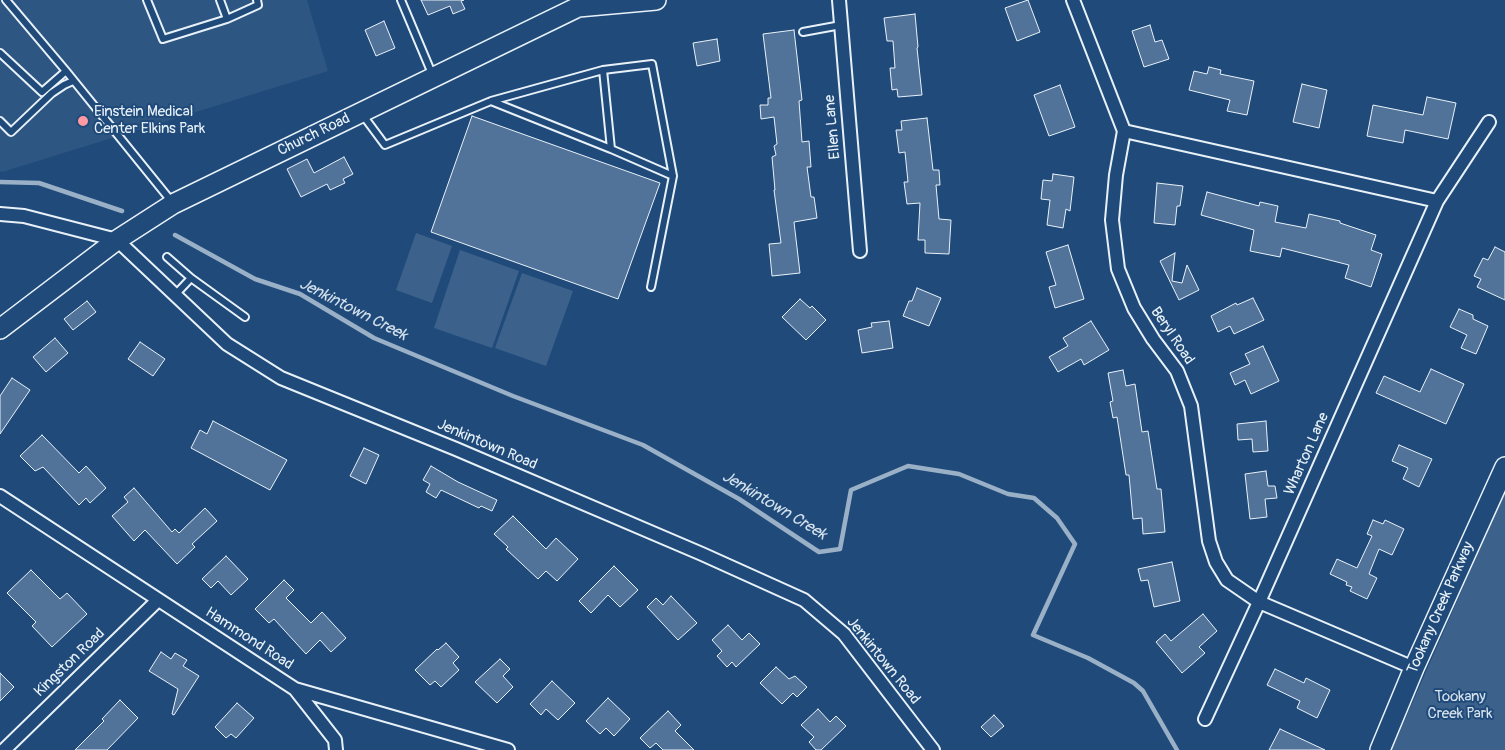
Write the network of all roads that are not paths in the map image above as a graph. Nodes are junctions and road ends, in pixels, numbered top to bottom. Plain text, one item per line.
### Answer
1 (6, 0) edge
2 (147, 0) edge
3 (220, 0) edge
4 (257, 0) edge
5 (401, 0) edge
6 (656, 0) edge
7 (838, 0) edge
8 (1073, 0) edge
9 (577, 4) edge
10 (227, 19) junction
11 (841, 25) junction
12 (803, 32) dead end
13 (0, 53) edge
14 (603, 70) junction
15 (66, 71) junction
16 (434, 77) junction
17 (73, 81) junction
18 (491, 101) junction
19 (361, 113) junction
20 (0, 121) edge
21 (1489, 122) dead end
22 (1124, 131) junction
23 (611, 149) junction
24 (673, 176) junction
25 (1437, 201) junction
26 (173, 204) junction
27 (0, 214) edge
28 (117, 240) junction
29 (860, 251) dead end
30 (167, 257) dead end
31 (192, 278) junction
32 (651, 287) dead end
33 (175, 295) junction
34 (245, 317) dead end
35 (0, 329) edge
36 (1505, 468) edge
37 (0, 496) edge
38 (158, 600) junction
39 (1259, 602) junction
40 (1414, 668) junction
41 (295, 688) junction
42 (1205, 719) dead end
43 (4, 750) edge
44 (336, 750) edge
45 (508, 750) edge
46 (934, 750) edge
47 (1380, 750) edge

1 - 15 lane
2 - 10 lane
3 - 10 lane
4 - 10 lane
5 - 16 lane
6 - 9 street, Church Road
7 - 11 street, Ellen Lane
8 - 22 street
9 - 16 street, Church Road
11 - 12 lane
11 - 29 street, Ellen Lane
13 - 15 lane
14 - 18 lane
14 - 23 lane
14 - 24 lane
15 - 17 lane
16 - 19 street, Church Road
17 - 20 lane
17 - 26 lane
18 - 19 lane
18 - 23 lane
19 - 26 street, Church Road
21 - 25 street, Wharton Lane
22 - 25 street
22 - 39 street, Beryl Road
23 - 24 lane
24 - 32 lane
25 - 39 street, Wharton Lane
26 - 28 street, Church Road
27 - 28 street, Jenkintown Road
28 - 33 street, Jenkintown Road
28 - 35 street, Church Road
30 - 31 lane
31 - 33 lane
31 - 34 lane
33 - 46 street, Jenkintown Road
36 - 40 street, Tookany Creek Parkway
37 - 38 street, Hammond Road
38 - 41 street, Hammond Road
38 - 43 street, Kingston Road
39 - 40 street, Beryl Road
39 - 42 street, Wharton Lane
40 - 47 street, Tookany Creek Parkway
41 - 44 street
41 - 45 street, Hammond Road

